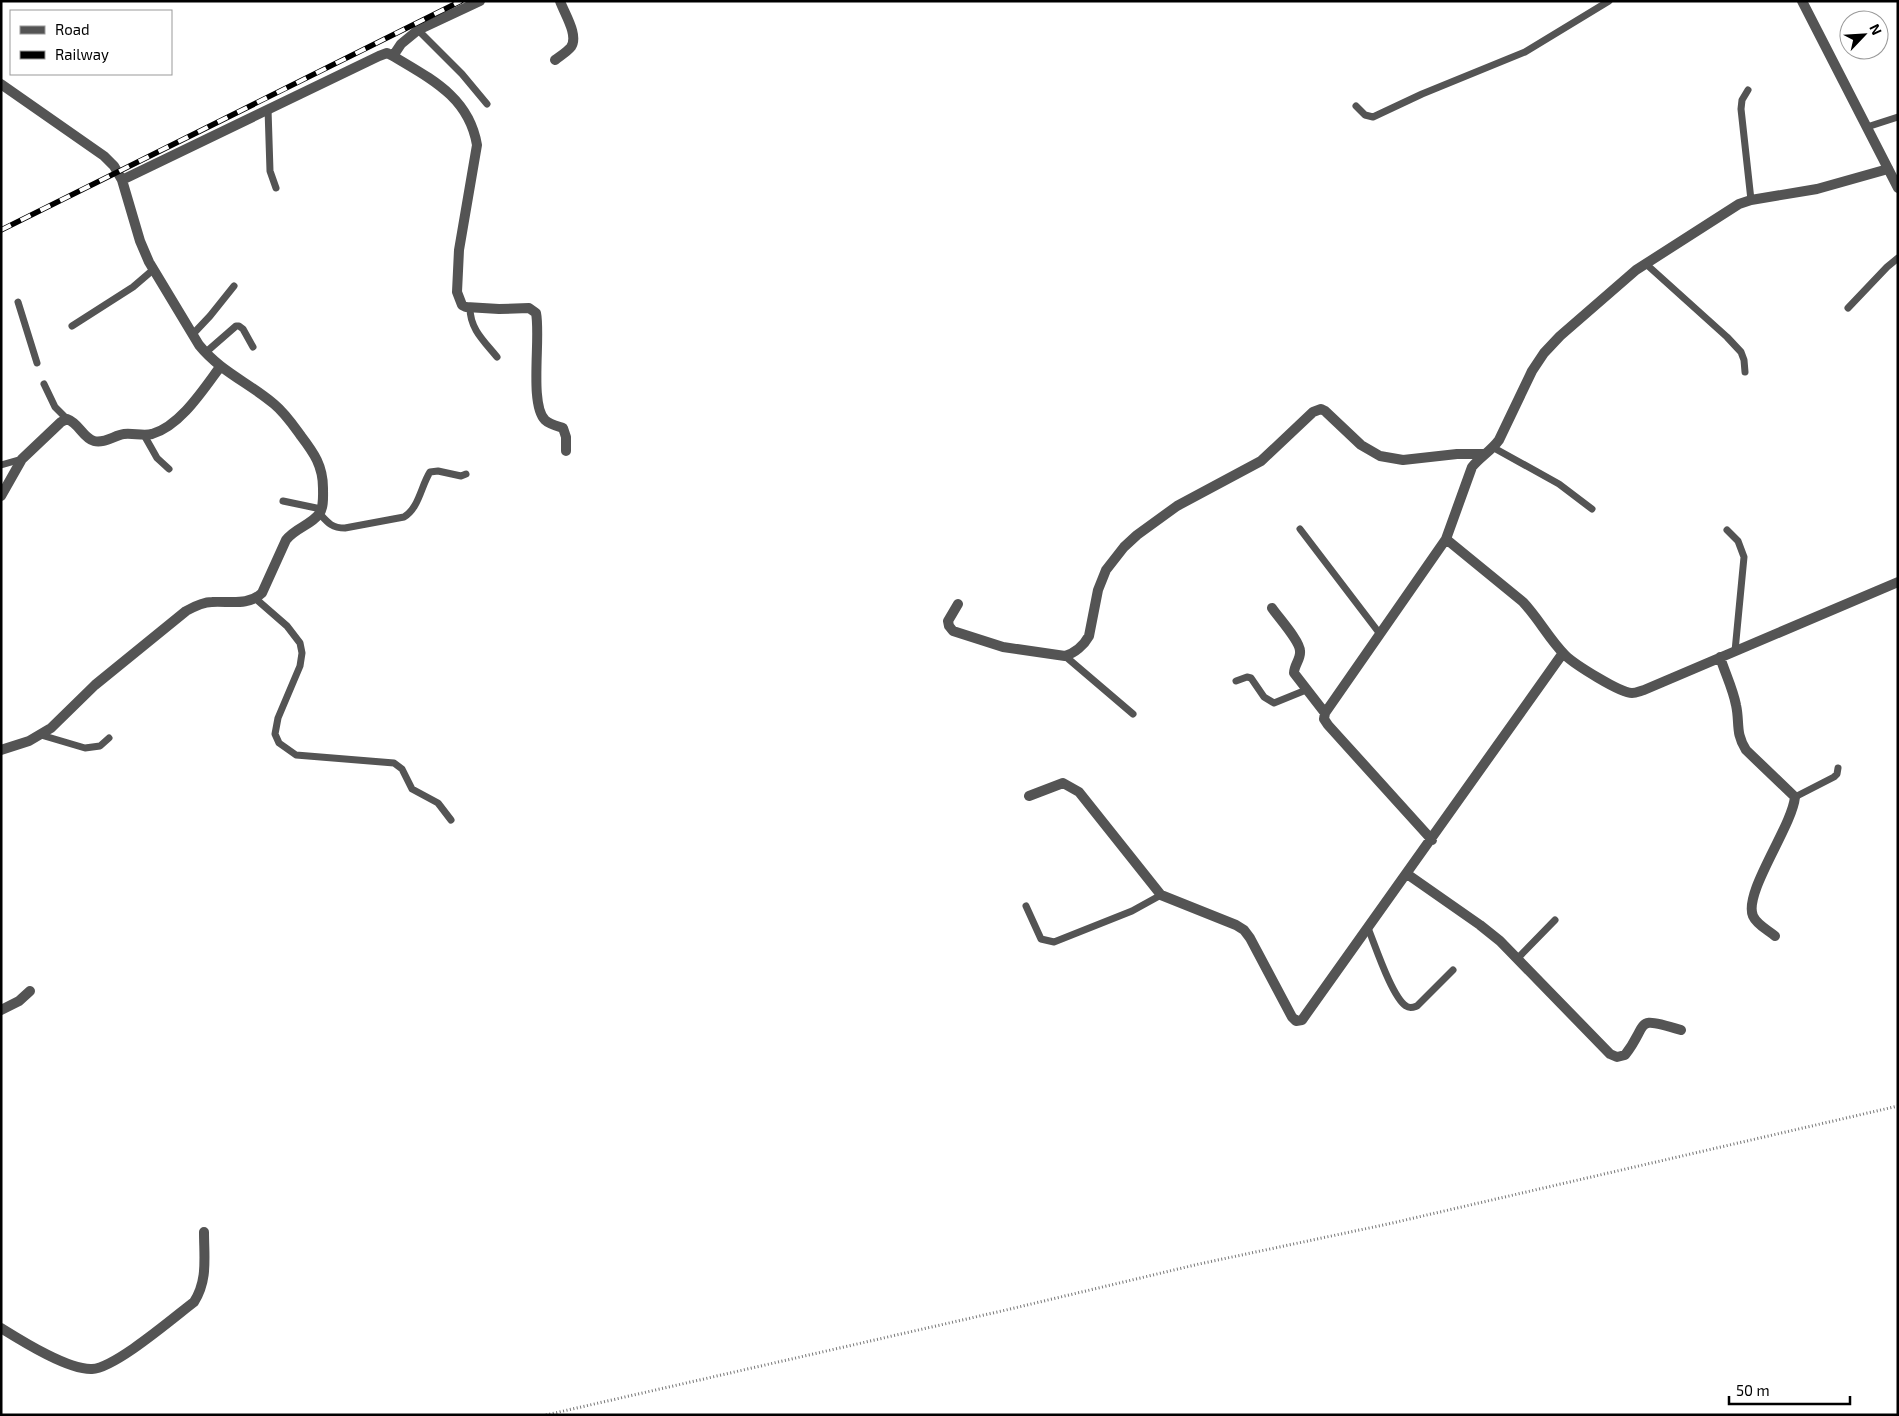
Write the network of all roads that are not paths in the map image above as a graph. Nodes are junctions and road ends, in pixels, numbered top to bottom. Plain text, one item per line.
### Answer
1 (480, 1) edge
2 (560, 1) edge
3 (1609, 1) edge
4 (1802, 1) edge
5 (418, 30) junction
6 (393, 56) junction
7 (555, 60) dead end
8 (1, 84) edge
9 (1748, 90) dead end
10 (486, 104) dead end
11 (1356, 106) dead end
12 (268, 109) junction
13 (1898, 117) edge
14 (1867, 127) junction
15 (1888, 169) junction
16 (122, 180) junction
17 (276, 188) dead end
18 (1898, 188) edge
19 (1752, 200) junction
20 (1898, 258) edge
21 (1646, 264) junction
22 (154, 269) junction
23 (234, 286) dead end
24 (18, 302) dead end
25 (470, 308) junction
26 (1848, 308) dead end
27 (72, 326) dead end
28 (193, 334) junction
29 (253, 347) dead end
30 (206, 353) junction
31 (497, 356) dead end
32 (37, 363) dead end
33 (220, 367) junction
34 (1745, 372) dead end
35 (44, 384) dead end
36 (67, 420) junction
37 (144, 435) junction
38 (566, 451) dead end
39 (1489, 451) junction
40 (22, 459) junction
41 (1, 465) edge
42 (169, 469) dead end
43 (466, 474) dead end
44 (1, 496) edge
45 (283, 501) dead end
46 (1592, 509) dead end
47 (320, 512) junction
48 (1300, 529) dead end
49 (1727, 530) dead end
50 (1446, 539) junction
51 (1898, 582) edge
52 (256, 599) junction
53 (958, 604) dead end
54 (1272, 608) dead end
55 (1380, 634) junction
56 (1735, 651) junction
57 (1563, 654) junction
58 (1065, 656) junction
59 (1720, 657) junction
60 (1236, 681) dead end
61 (1306, 690) junction
62 (1325, 713) junction
63 (1133, 714) dead end
64 (40, 735) junction
65 (109, 738) dead end
66 (1, 750) edge
67 (1838, 768) dead end
68 (1028, 796) dead end
69 (1795, 797) junction
70 (450, 820) dead end
71 (1432, 840) junction
72 (1407, 874) junction
73 (1161, 895) junction
74 (1026, 906) dead end
75 (1555, 920) dead end
76 (1368, 928) junction
77 (1775, 936) dead end
78 (1517, 959) junction
79 (1453, 970) dead end
80 (30, 991) dead end
81 (1, 1010) edge
82 (1681, 1030) dead end
83 (204, 1232) dead end
84 (1, 1328) edge

1 - 5 street
2 - 7 street
3 - 11 lane
4 - 14 street
5 - 6 street
5 - 10 lane
6 - 12 street
6 - 25 street
8 - 16 street
9 - 19 lane
12 - 16 street
12 - 17 lane
13 - 14 lane
14 - 15 street
15 - 18 street
15 - 19 street
16 - 22 street
19 - 21 street
20 - 26 lane
21 - 34 lane
21 - 39 street
22 - 27 lane
22 - 28 street
23 - 28 lane
24 - 32 lane
25 - 31 lane
25 - 38 street
28 - 30 street
29 - 30 lane
30 - 33 street
33 - 37 street
33 - 47 street
35 - 36 lane
36 - 37 street
36 - 40 street
37 - 42 lane
39 - 46 lane
39 - 50 street
39 - 58 street
40 - 41 lane
40 - 44 street
43 - 47 lane
45 - 47 lane
47 - 52 street
48 - 55 lane
49 - 56 lane
50 - 55 street
50 - 57 street
51 - 56 street
52 - 64 street
52 - 70 lane
53 - 58 street
54 - 61 street
55 - 62 street
56 - 59 street
57 - 59 street
57 - 71 street
58 - 63 lane
59 - 69 street
60 - 61 lane
61 - 62 street
62 - 71 street
64 - 65 lane
64 - 66 street
67 - 69 lane
68 - 73 street
69 - 77 street
71 - 72 street
72 - 76 street
72 - 78 street
73 - 74 lane
73 - 76 street
75 - 78 lane
76 - 79 lane
78 - 82 street
80 - 81 street
83 - 84 street

